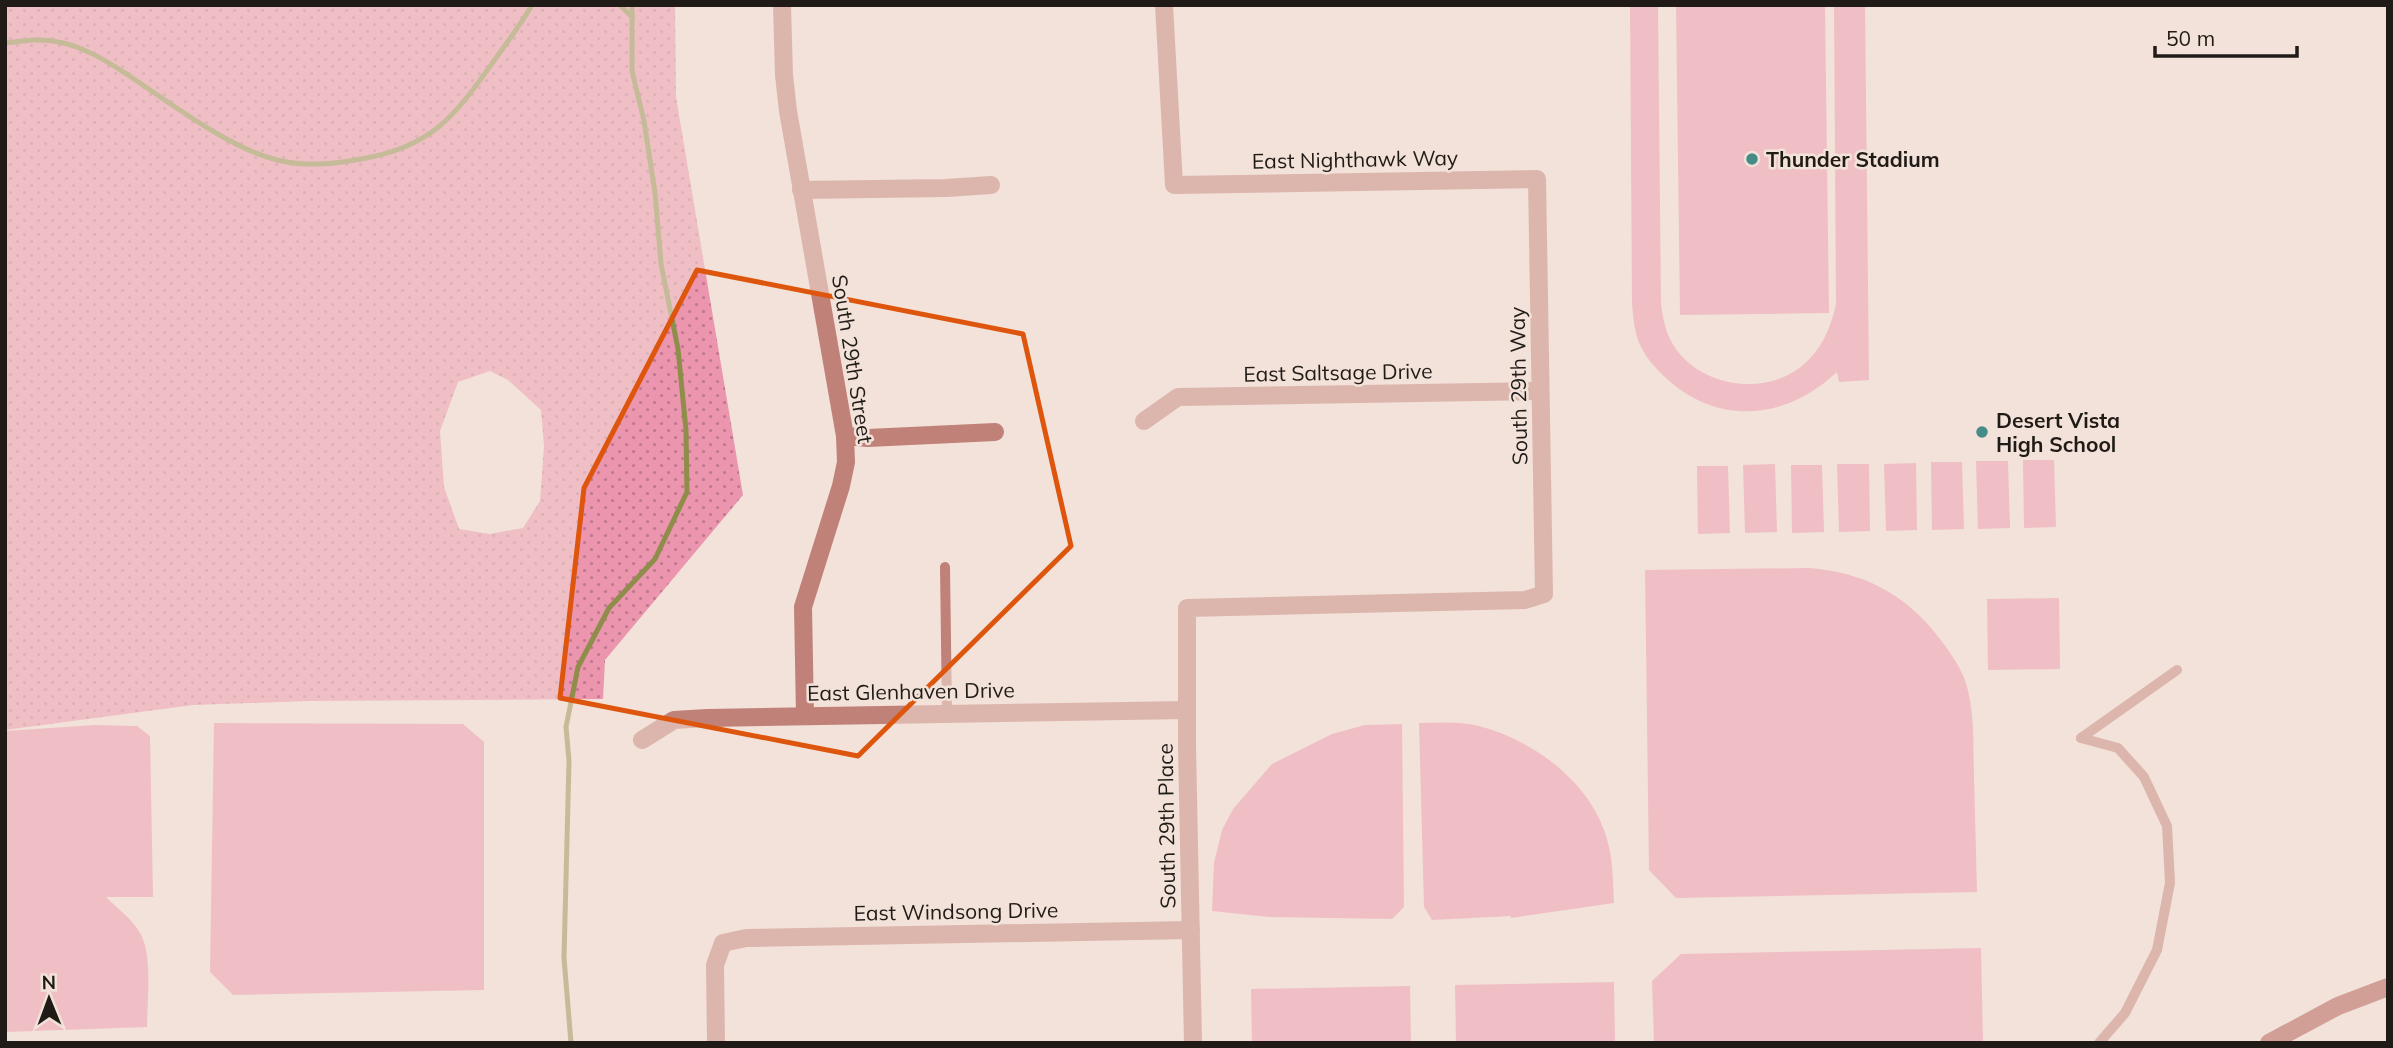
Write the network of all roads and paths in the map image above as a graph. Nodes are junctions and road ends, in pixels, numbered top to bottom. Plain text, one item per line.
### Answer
1 (782, 5) edge
2 (1164, 5) edge
3 (1537, 178) joint
4 (991, 185) dead end
5 (801, 190) junction
6 (1540, 391) junction
7 (1143, 421) dead end
8 (995, 432) dead end
9 (845, 436) junction
10 (945, 567) dead end
11 (1187, 608) joint
12 (2177, 670) dead end
13 (1186, 710) junction
14 (947, 714) junction
15 (805, 716) junction
16 (642, 740) dead end
17 (1191, 930) junction
18 (2388, 987) edge
19 (716, 1043) edge
20 (1193, 1043) edge
21 (2099, 1043) edge
22 (2269, 1043) edge

1 - 5 street, South 29th Street
2 - 3 street, East Nighthawk Way
3 - 6 street, South 29th Way
4 - 5 street
5 - 9 street, South 29th Street
6 - 7 street, East Saltsage Drive
6 - 11 street, South 29th Way
8 - 9 street
9 - 15 street, South 29th Street
10 - 14 lane
11 - 13 street, South 29th Place
12 - 21 lane
13 - 14 street, East Glenhaven Drive
13 - 17 street, South 29th Place
14 - 15 street, East Glenhaven Drive
15 - 16 street, East Glenhaven Drive
17 - 19 street, East Windsong Drive
17 - 20 street, South 29th Place
18 - 22 street

